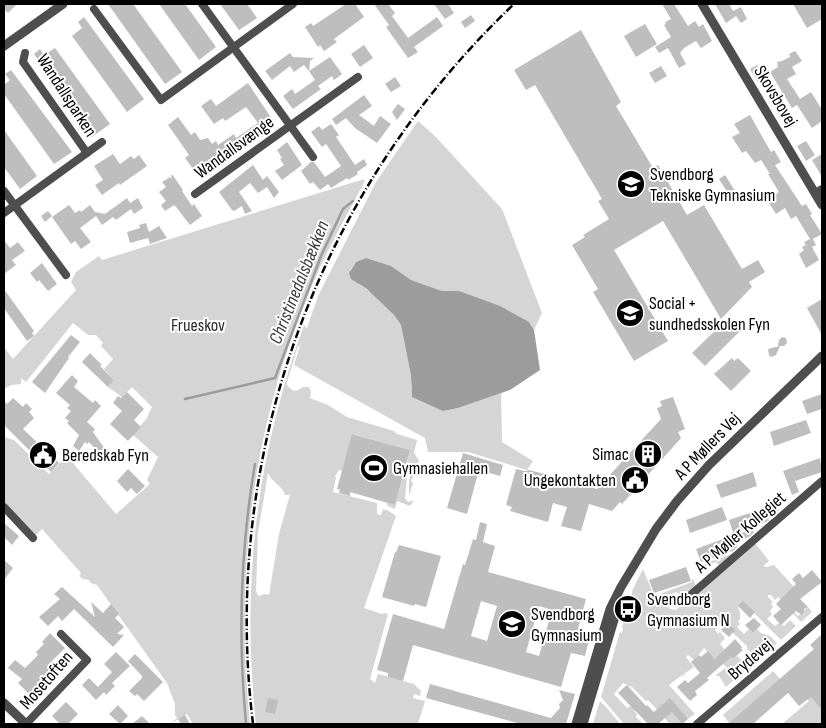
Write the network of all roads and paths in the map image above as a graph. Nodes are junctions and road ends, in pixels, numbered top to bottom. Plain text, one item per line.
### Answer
1 (63, 4) edge
2 (202, 4) edge
3 (293, 4) edge
4 (702, 4) edge
5 (94, 9) dead end
6 (4, 46) edge
7 (233, 47) junction
8 (25, 53) dead end
9 (358, 76) dead end
10 (291, 125) junction
11 (102, 142) dead end
12 (87, 153) junction
13 (313, 157) dead end
14 (4, 191) edge
15 (819, 191) edge
16 (195, 194) dead end
17 (822, 205) edge
18 (14, 206) junction
19 (4, 213) edge
20 (66, 276) dead end
21 (822, 356) edge
22 (822, 481) edge
23 (4, 507) edge
24 (33, 538) dead end
25 (631, 573) junction
26 (674, 602) dead end
27 (822, 617) edge
28 (61, 634) dead end
29 (4, 703) edge
30 (26, 724) edge
31 (576, 724) edge
32 (583, 724) edge
33 (697, 724) edge

1 - 6 street
2 - 7 street, Wandallsvænge
3 - 7 street
4 - 15 street, Skovsbovej
5 - 7 street
7 - 10 street, Wandallsvænge
8 - 12 street, Wandallsparken
9 - 10 street, Wandallsvænge
10 - 13 street, Wandallsvænge
10 - 16 street, Wandallsvænge
11 - 12 street, Wandallsparken
12 - 18 street, Wandallsparken
14 - 18 street
15 - 17 street, Skovsbovej
18 - 19 street, Wandallsparken
18 - 20 street
21 - 25 street, A P Møllers Vej
22 - 26 street, A P Møller Kollegiet
23 - 24 street
25 - 31 street, A P Møllers Vej
25 - 32 street, A P Møllers Vej
27 - 33 street, Brydevej
28 - 30 street, Mosetoften
29 - 30 street

